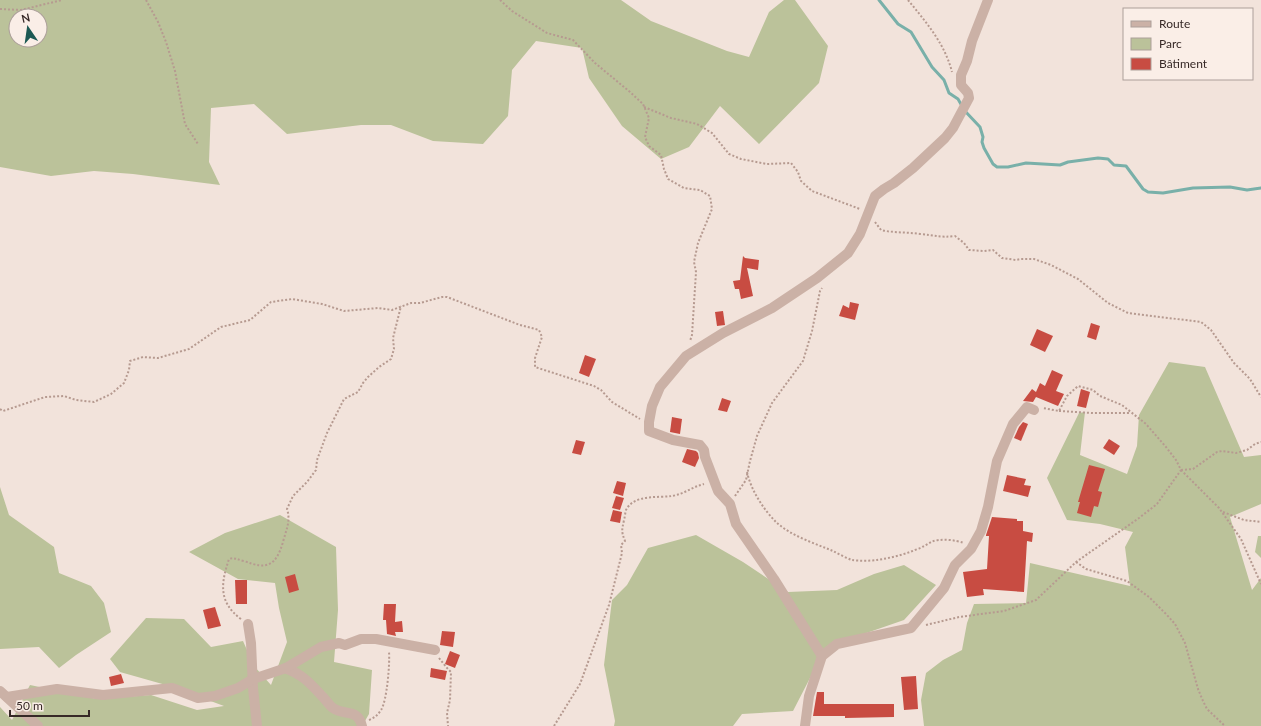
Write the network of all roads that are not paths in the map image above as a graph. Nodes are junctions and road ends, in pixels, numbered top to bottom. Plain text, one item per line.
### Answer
1 (988, 0) edge
2 (1034, 410) road end
3 (248, 624) road end
4 (435, 650) road end
5 (822, 656) junction
6 (285, 668) junction
7 (253, 679) junction
8 (4, 694) edge
9 (361, 722) edge
10 (38, 726) edge
11 (257, 726) edge
12 (805, 726) edge

1 - 5 street
2 - 5 street
3 - 7 street
4 - 6 street
5 - 12 street
6 - 7 street
6 - 9 street
7 - 8 street
7 - 11 street
8 - 10 street

